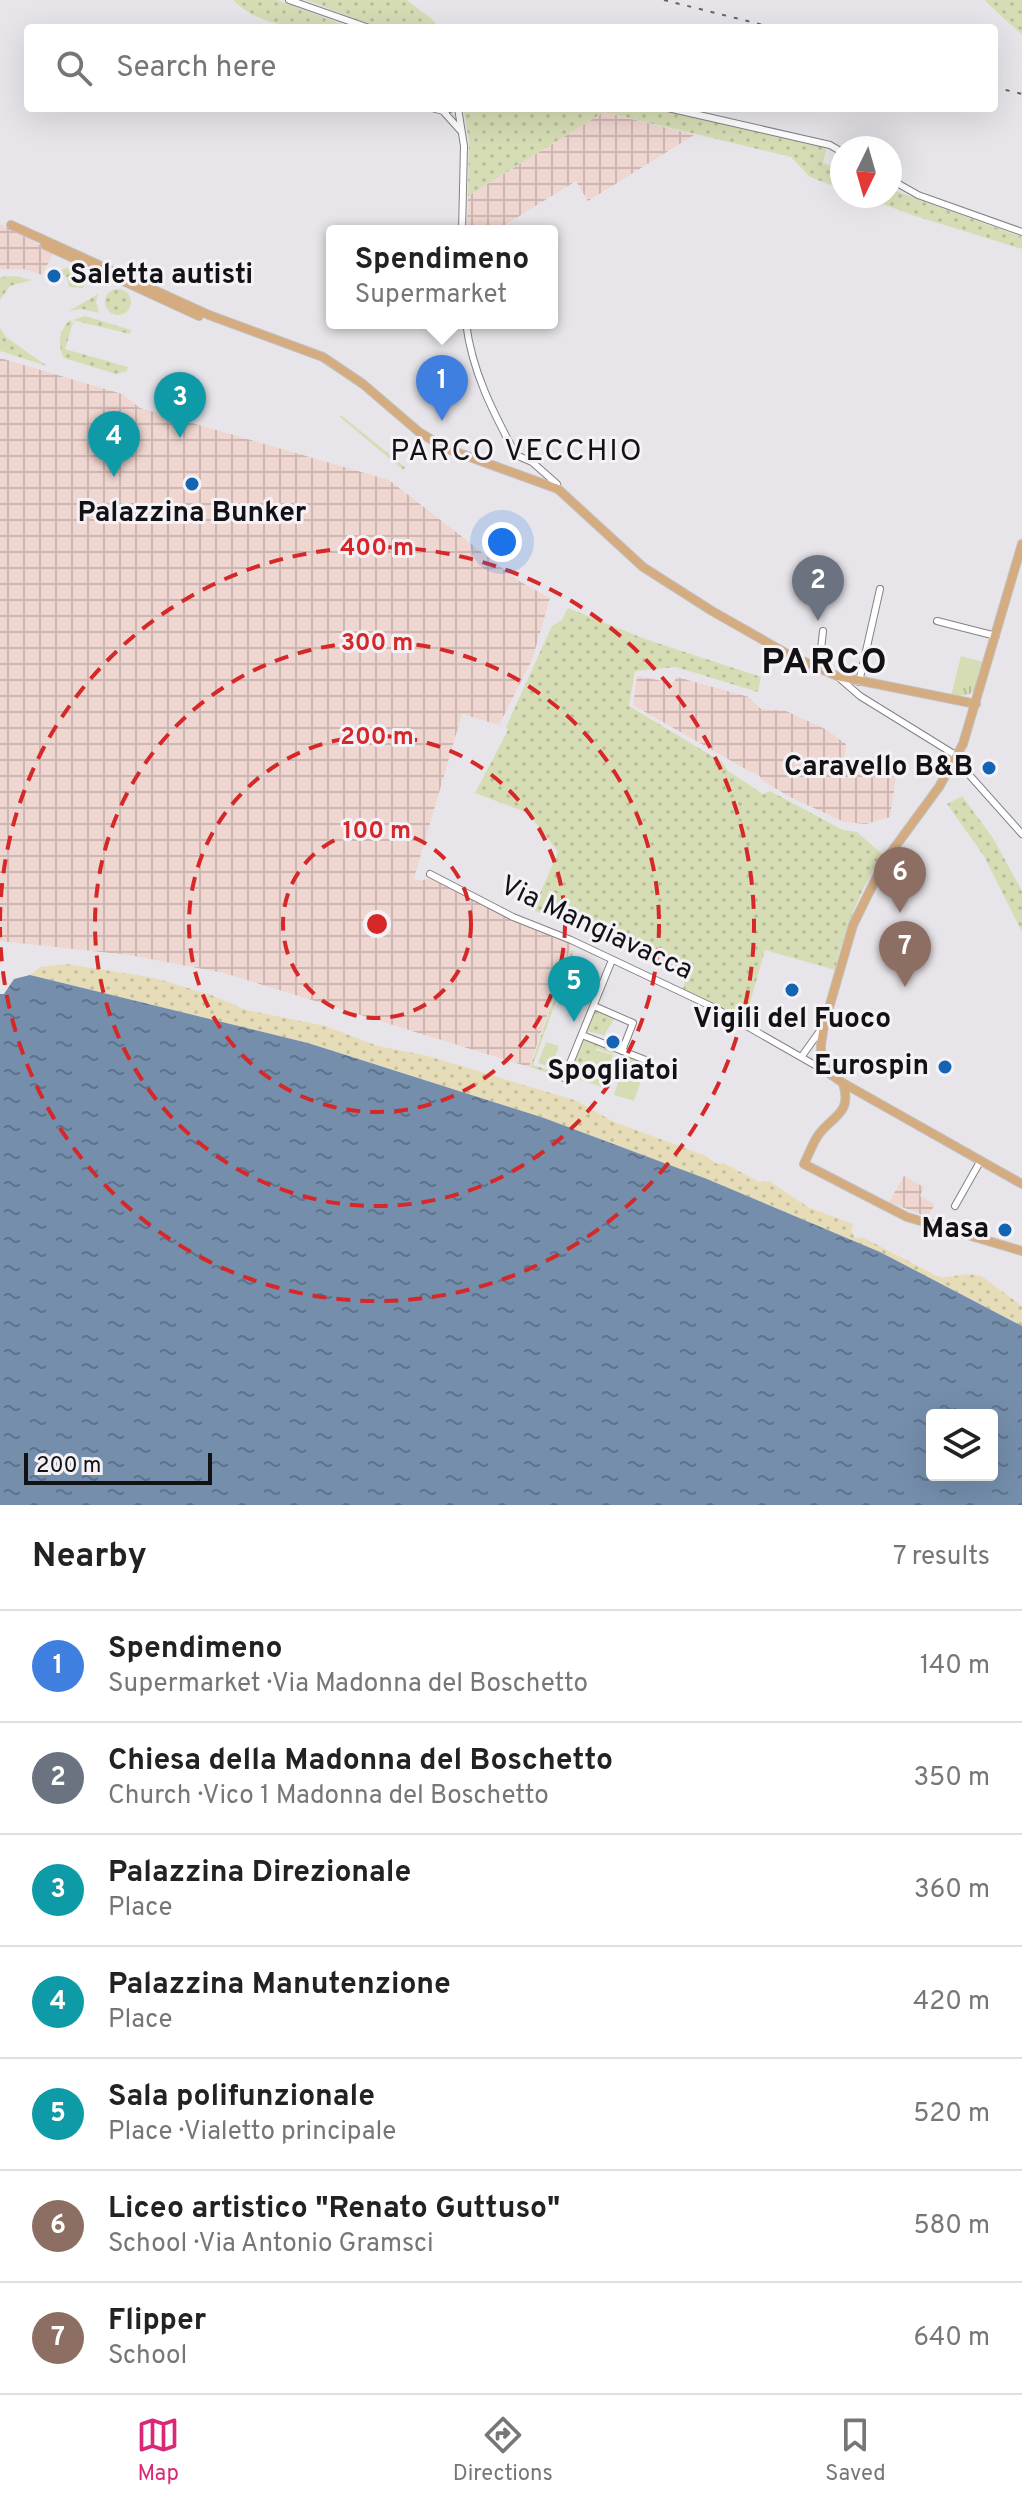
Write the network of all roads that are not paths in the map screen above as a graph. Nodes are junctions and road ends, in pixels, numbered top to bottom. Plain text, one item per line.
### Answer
1 (289, 0) edge
2 (358, 24) edge
3 (444, 112) edge
4 (457, 112) edge
5 (686, 112) edge
6 (460, 130) junction
7 (830, 145) edge
8 (902, 186) edge
9 (0, 218) edge
10 (462, 225) edge
11 (1022, 232) edge
12 (467, 329) edge
13 (516, 455) junction
14 (500, 469) junction
15 (558, 489) junction
16 (1022, 544) edge
17 (880, 589) dead end
18 (937, 621) dead end
19 (823, 631) dead end
20 (996, 636) junction
21 (819, 668) junction
22 (837, 676) junction
23 (859, 682) junction
24 (976, 704) junction
25 (954, 756) junction
26 (1022, 834) edge
27 (430, 874) dead end
28 (612, 960) junction
29 (594, 1006) junction
30 (824, 1025) junction
31 (582, 1035) junction
32 (622, 1051) junction
33 (802, 1056) junction
34 (648, 1061) dead end
35 (827, 1072) junction
36 (564, 1078) dead end
37 (843, 1083) junction
38 (981, 1160) junction
39 (1022, 1184) edge
40 (955, 1206) dead end
41 (1022, 1251) edge

1 - 2 street
3 - 6 street
4 - 6 street
5 - 7 street
6 - 10 street
8 - 11 street
9 - 14 main road
12 - 13 street
13 - 14 street
13 - 15 street
14 - 15 main road
15 - 21 main road
16 - 20 main road
17 - 23 street
18 - 20 street
19 - 21 street
20 - 24 main road
21 - 22 main road
22 - 23 main road
22 - 25 street
23 - 24 main road
24 - 25 main road
25 - 26 street
25 - 30 main road
27 - 28 street, Via Mangiavacca
28 - 29 street
28 - 33 street, Via Mangiavacca
29 - 31 street
29 - 32 street
30 - 33 street
30 - 35 main road
31 - 32 street
31 - 36 street
32 - 34 street
33 - 35 street, Via Mangiavacca
35 - 37 main road
37 - 38 main road
37 - 41 main road
38 - 39 main road
38 - 40 street

